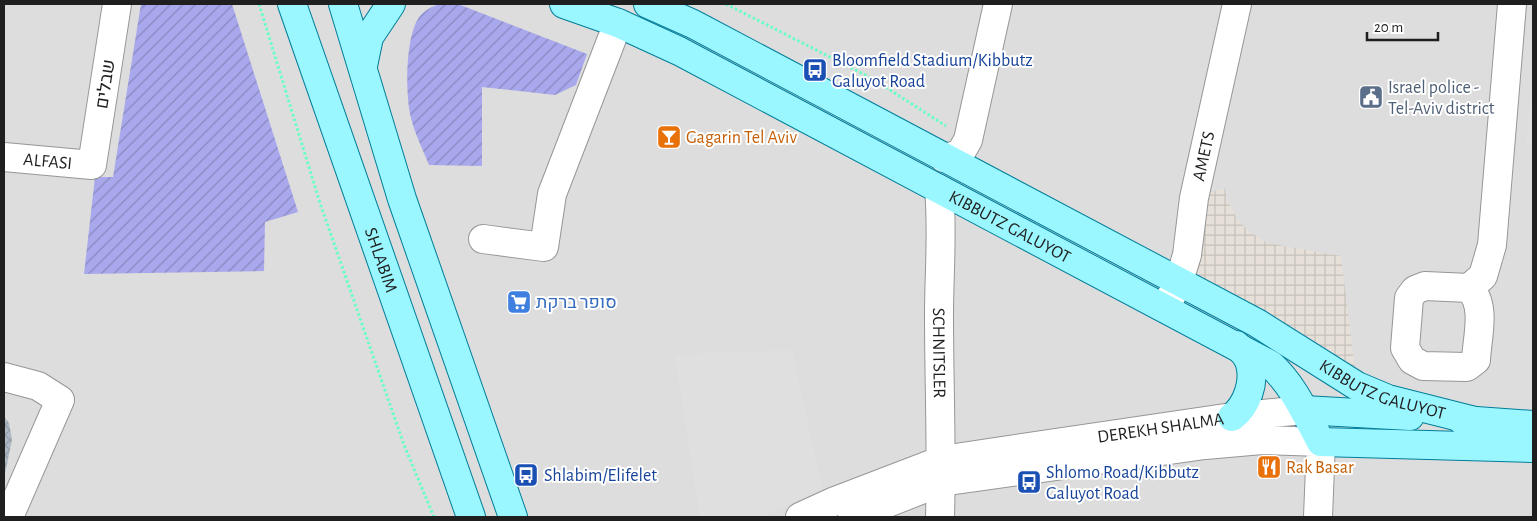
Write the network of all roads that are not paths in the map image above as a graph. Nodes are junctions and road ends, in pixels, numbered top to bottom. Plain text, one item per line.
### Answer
1 (117, 4) edge
2 (292, 4) edge
3 (344, 4) edge
4 (392, 4) edge
5 (564, 4) edge
6 (648, 4) edge
7 (998, 4) edge
8 (1237, 4) edge
9 (1512, 4) edge
10 (618, 23) junction
11 (363, 66) junction
12 (4, 157) edge
13 (944, 158) junction
14 (92, 165) joint
15 (939, 189) junction
16 (483, 239) dead end
17 (1179, 281) junction
18 (1469, 288) dead end
19 (1165, 308) junction
20 (1294, 344) junction
21 (1236, 345) junction
22 (4, 377) edge
23 (1304, 410) junction
24 (1330, 410) junction
25 (1232, 417) junction
26 (1479, 422) junction
27 (1533, 425) edge
28 (1322, 442) junction
29 (1533, 448) edge
30 (942, 471) junction
31 (844, 512) edge
32 (9, 517) edge
33 (470, 517) edge
34 (513, 517) edge
35 (800, 517) edge
36 (940, 517) edge
37 (1318, 517) edge

1 - 14 street, שבלים
2 - 33 main road, SHLABIM
3 - 11 main road
4 - 11 main road
5 - 10 main road, KIBBUTZ GALUYOT
6 - 13 main road, KIBBUTZ GALUYOT
7 - 13 street
8 - 17 street, AMETS
9 - 18 street
10 - 15 main road, KIBBUTZ GALUYOT
10 - 16 street
11 - 34 main road
12 - 14 street, ALFASI
13 - 17 main road, KIBBUTZ GALUYOT
15 - 19 main road, KIBBUTZ GALUYOT
15 - 30 street, SCHNITSLER
17 - 19 street, AMETS
17 - 20 main road, KIBBUTZ GALUYOT
19 - 21 main road, KIBBUTZ GALUYOT
20 - 24 main road, KIBBUTZ GALUYOT
20 - 26 main road, KIBBUTZ GALUYOT
21 - 23 main road, KIBBUTZ GALUYOT
21 - 25 main road
22 - 32 street
23 - 24 main road, DEREKH SHALMA
23 - 25 street, DEREKH SHALMA
23 - 28 main road, KIBBUTZ GALUYOT
24 - 26 main road, DEREKH SHALMA
24 - 28 main road, KIBBUTZ GALUYOT
25 - 30 street, DEREKH SHALMA
26 - 27 main road, DEREKH SHALMA
28 - 29 main road, DEREKH SHALMA
28 - 30 street, DEREKH SHALMA
28 - 37 street
30 - 31 street, DEREKH SHALMA
30 - 36 street, SCHNITSLER
31 - 35 street, DEREKH SHALMA

